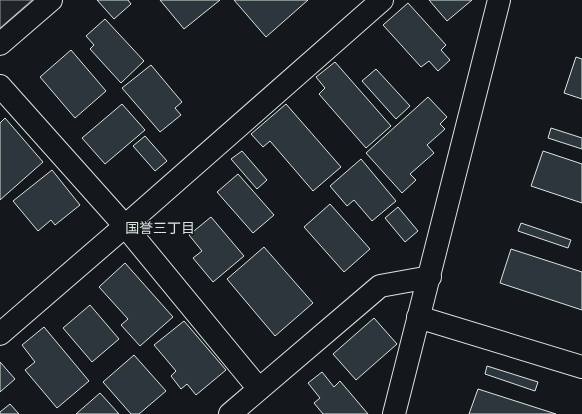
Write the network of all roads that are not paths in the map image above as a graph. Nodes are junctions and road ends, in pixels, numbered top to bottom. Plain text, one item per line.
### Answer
1 (51, 0) edge
2 (382, 0) edge
3 (499, 0) edge
4 (0, 44) edge
5 (0, 86) edge
6 (125, 226) junction
7 (430, 277) junction
8 (418, 317) junction
9 (0, 334) edge
10 (582, 367) edge
11 (259, 389) junction
12 (230, 414) edge
13 (394, 414) edge

1 - 4 street
2 - 6 street
3 - 7 street
5 - 6 street
6 - 9 street
6 - 11 street
7 - 8 street
7 - 11 street
8 - 10 street
8 - 13 street
11 - 12 street

